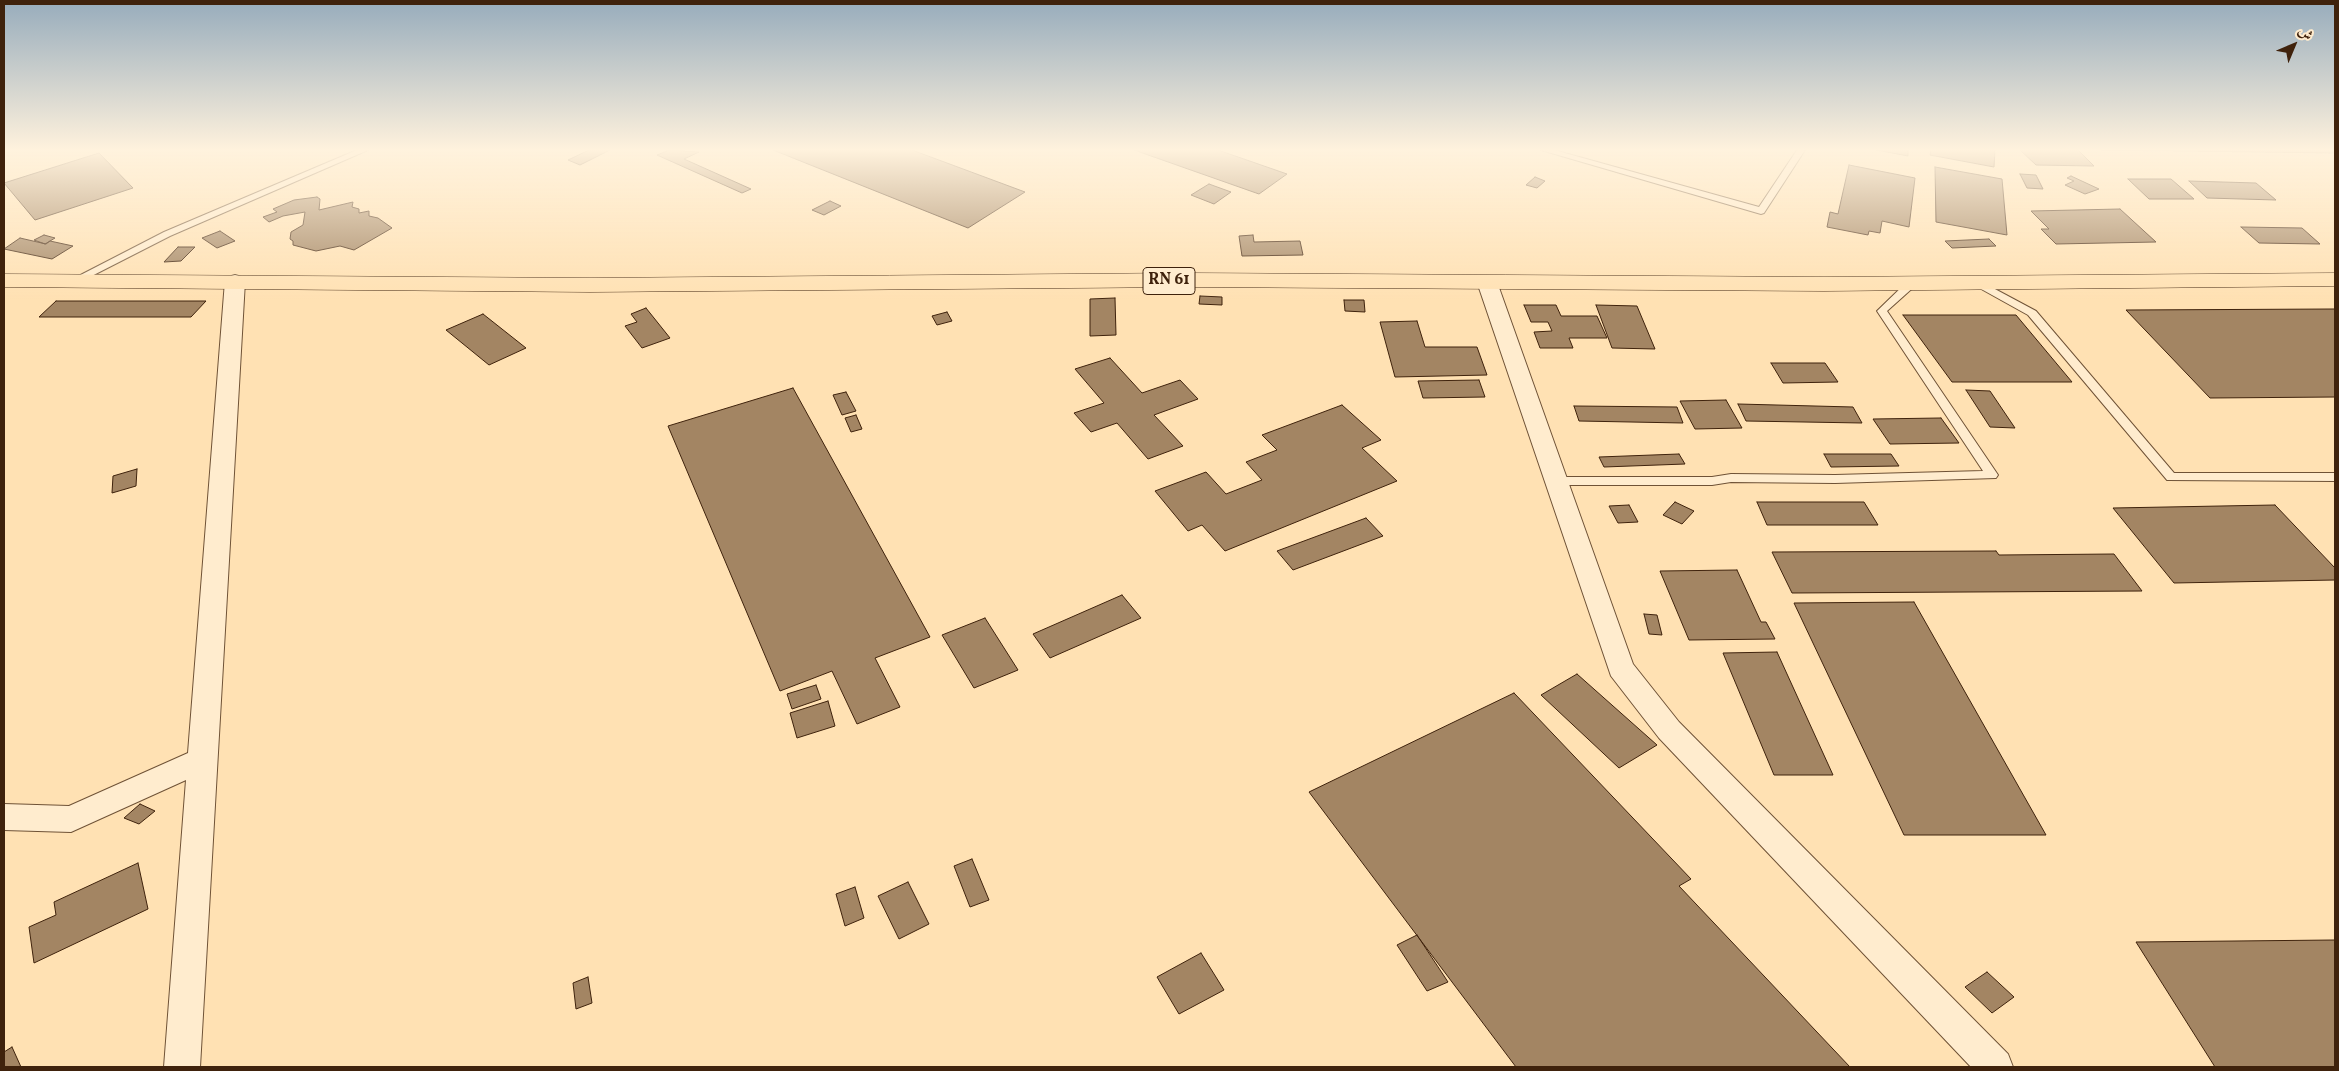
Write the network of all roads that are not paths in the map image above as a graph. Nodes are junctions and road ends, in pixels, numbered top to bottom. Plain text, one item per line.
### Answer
1 (247, 200) edge
2 (1725, 200) edge
3 (1768, 200) edge
4 (2335, 280) edge
5 (4, 281) edge
6 (235, 281) junction
7 (71, 282) junction
8 (1487, 282) junction
9 (1912, 283) junction
10 (1978, 283) junction
11 (2335, 477) edge
12 (1556, 481) junction
13 (202, 760) junction
14 (4, 817) edge
15 (182, 1067) edge
16 (1995, 1067) edge

1 - 7 lane
2 - 3 lane
4 - 10 main road, RN 61
5 - 7 main road, RN 61
6 - 7 main road, RN 61
6 - 8 main road, RN 61
6 - 13 street
8 - 9 main road, RN 61
8 - 12 street
9 - 10 main road, RN 61
9 - 12 lane
10 - 11 lane
12 - 16 street
13 - 14 street
13 - 15 street

